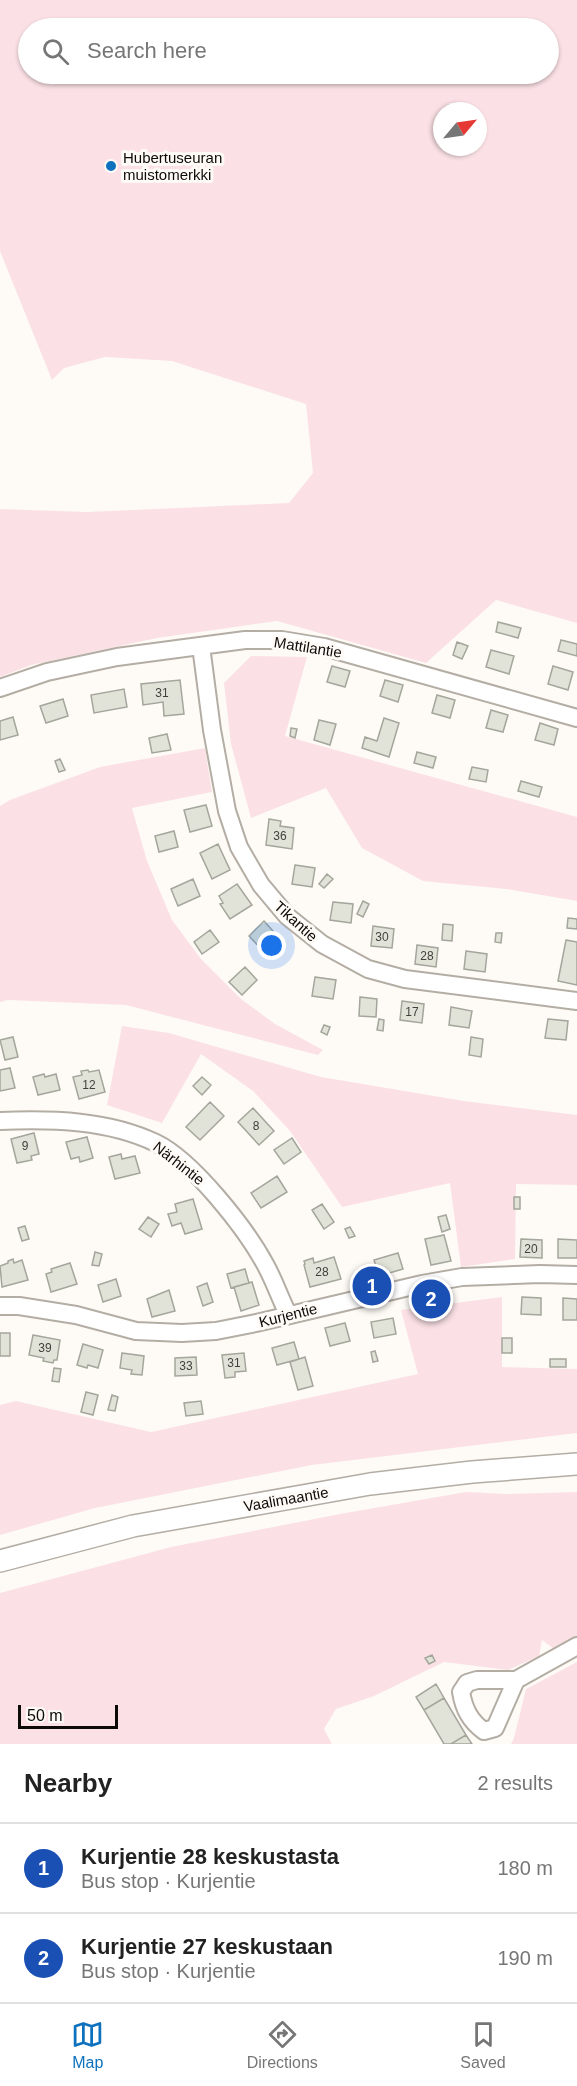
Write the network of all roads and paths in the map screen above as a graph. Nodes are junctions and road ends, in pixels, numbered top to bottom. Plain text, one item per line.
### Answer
1 (201, 646) junction
2 (0, 688) edge
3 (577, 718) edge
4 (577, 1001) edge
5 (0, 1121) edge
6 (577, 1275) edge
7 (0, 1306) edge
8 (288, 1314) junction
9 (577, 1464) edge
10 (0, 1561) edge
11 (577, 1646) edge
12 (516, 1680) dead end

1 - 2 street, Mattilantie
1 - 3 street, Mattilantie
1 - 4 street, Tikantie
5 - 8 street, Närhintie
6 - 8 street, Kurjentie
7 - 8 street, Kurjentie
9 - 10 main road, Vaalimaantie
11 - 12 street

